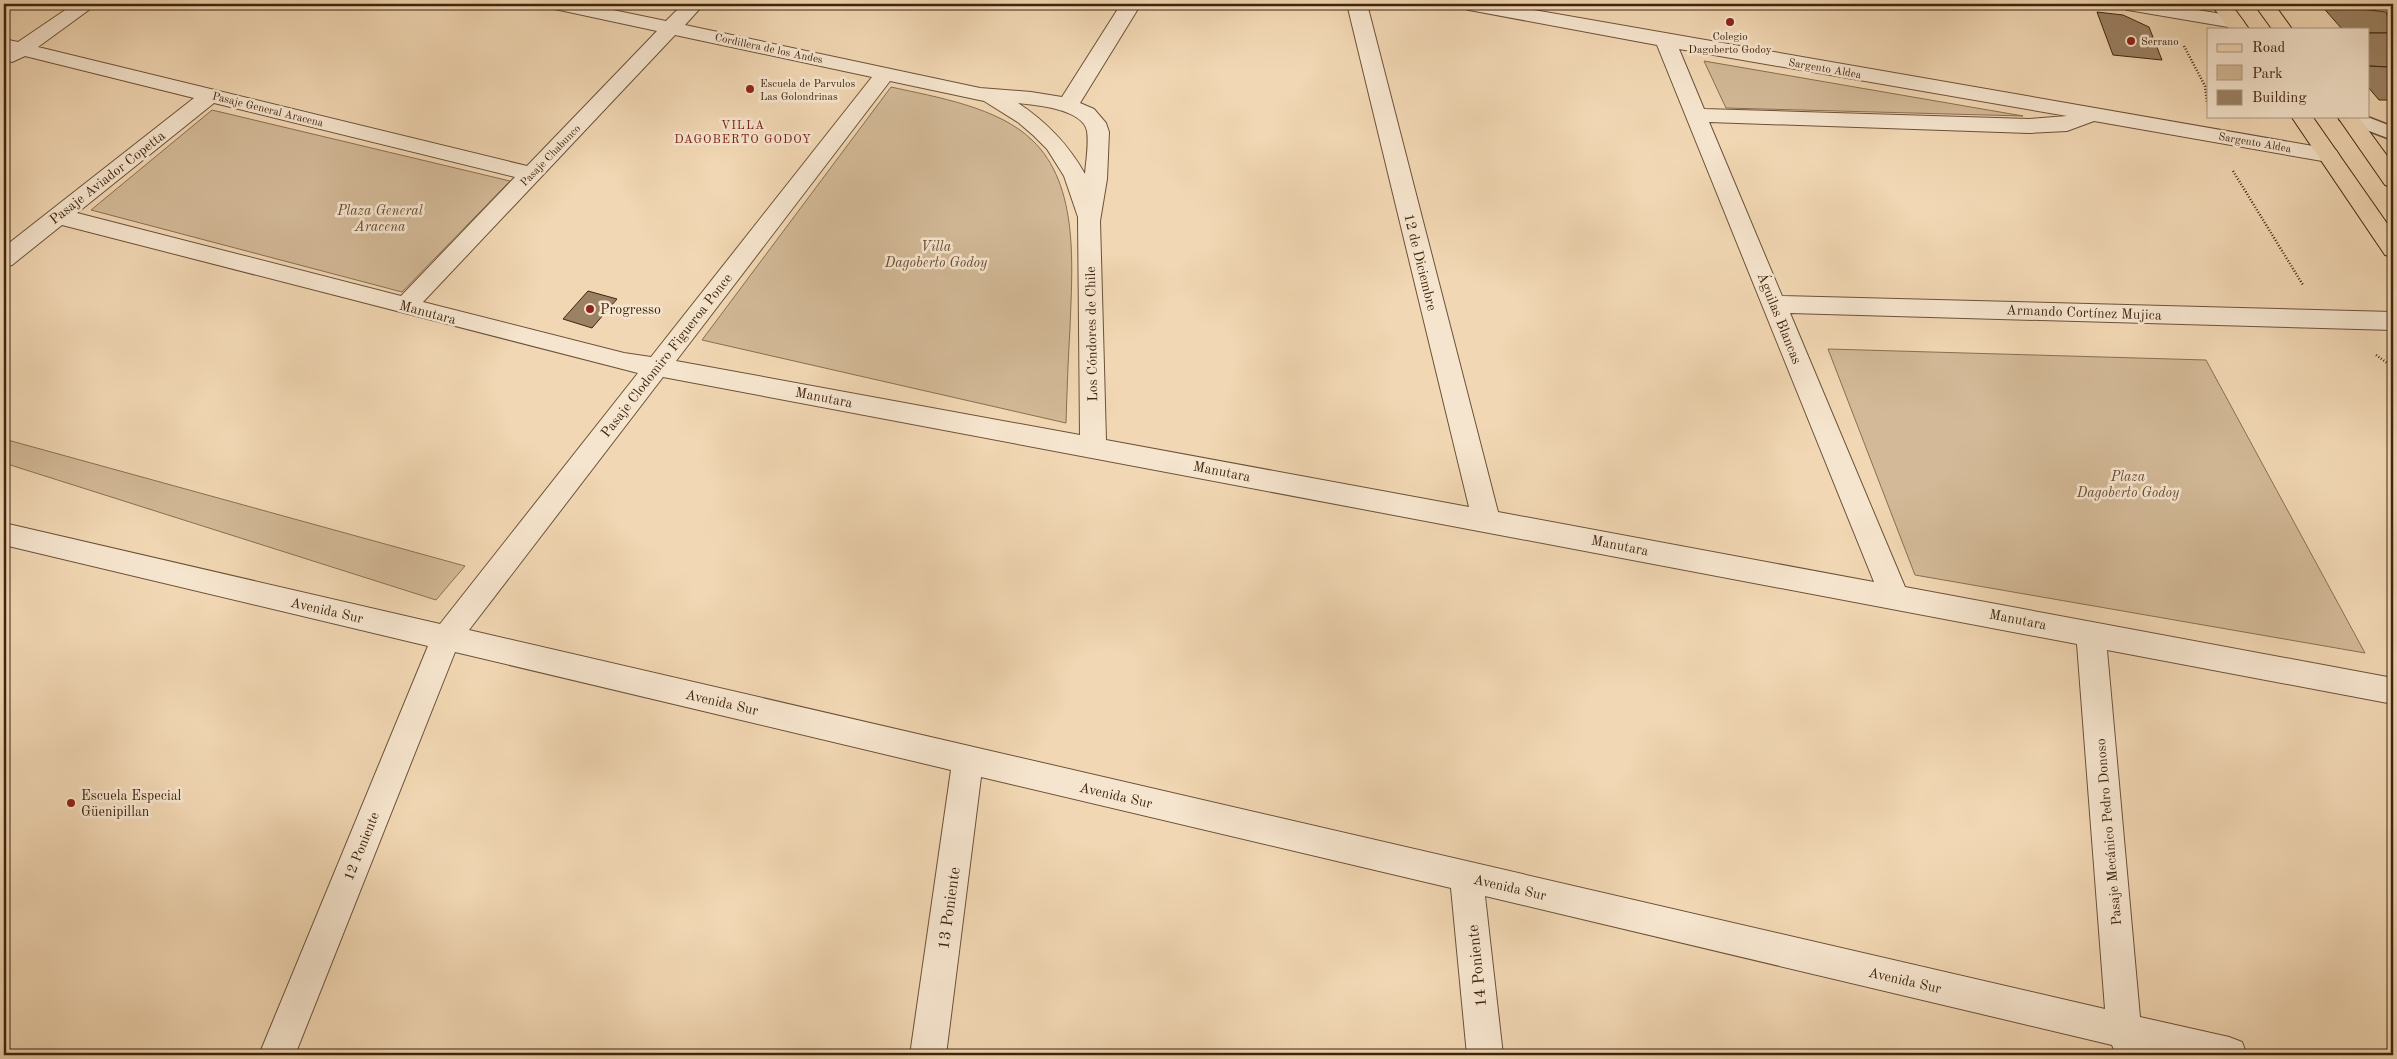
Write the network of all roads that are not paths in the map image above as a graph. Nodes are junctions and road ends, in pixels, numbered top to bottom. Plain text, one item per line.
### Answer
1 (87, 4) edge
2 (557, 4) edge
3 (694, 4) edge
4 (1131, 4) edge
5 (1357, 4) edge
6 (1469, 4) edge
7 (2221, 4) edge
8 (2264, 4) edge
9 (2136, 5) edge
10 (2237, 26) edge
11 (671, 28) junction
12 (2281, 28) edge
13 (1665, 40) junction
14 (13, 47) edge
15 (4, 62) edge
16 (886, 73) junction
17 (980, 94) junction
18 (211, 95) junction
19 (1068, 105) junction
20 (2093, 113) junction
21 (1696, 115) junction
22 (2301, 118) edge
23 (2348, 118) edge
24 (2352, 118) edge
25 (1041, 130) joint
26 (2393, 134) edge
27 (2328, 155) junction
28 (532, 174) junction
29 (2393, 180) edge
30 (58, 216) junction
31 (1089, 221) junction
32 (2393, 250) edge
33 (4, 259) edge
34 (1774, 304) junction
35 (405, 306) junction
36 (2393, 321) edge
37 (657, 367) junction
38 (1093, 447) junction
39 (1486, 520) junction
40 (4, 534) edge
41 (1894, 596) junction
42 (2091, 633) junction
43 (446, 638) junction
44 (2393, 691) edge
45 (968, 760) junction
46 (1466, 877) junction
47 (2129, 1043) edge
48 (277, 1055) edge
49 (928, 1055) edge
50 (1485, 1055) edge
51 (2228, 1055) edge

1 - 14 street
2 - 11 street, Cordillera de los Andes
3 - 11 street, Pasaje Chabunco
4 - 19 street
5 - 39 street, 12 de Diciembre
6 - 13 street, Sargento Aldea
7 - 10 main road
8 - 12 main road
9 - 10 street
11 - 16 street, Cordillera de los Andes
11 - 28 street, Pasaje Chabunco
13 - 20 street, Sargento Aldea
13 - 21 street, Águilas Blancas
14 - 15 street
14 - 18 street, Pasaje General Aracena
16 - 17 street, Cordillera de los Andes
16 - 37 street, Pasaje Clodomiro Figueroa Ponce
17 - 19 street, Cordillera de los Andes
17 - 25 street, Cordillera de los Andes
18 - 28 street, Pasaje General Aracena
18 - 30 street, Pasaje Aviador Copetta
19 - 31 street, Los Cóndores de Chile
20 - 21 street
20 - 27 street, Sargento Aldea
21 - 34 street, Águilas Blancas
22 - 27 main road
23 - 29 main road
24 - 26 lane
25 - 31 street, Los Cóndores de Chile
27 - 32 main road
28 - 35 street, Pasaje Chabunco
30 - 33 street, Pasaje Aviador Copetta
30 - 35 street, Manutara
31 - 38 street, Los Cóndores de Chile
34 - 36 street, Armando Cortínez Mujica
34 - 41 street, Águilas Blancas
35 - 37 street, Manutara
37 - 38 street, Manutara
37 - 43 street, Pasaje Clodomiro Figueroa Ponce
38 - 39 street, Manutara
39 - 41 street, Manutara
40 - 43 street, Avenida Sur
41 - 42 street, Manutara
42 - 44 street, Manutara
42 - 47 street, Pasaje Mecánico Pedro Donoso
43 - 45 street, Avenida Sur
43 - 48 street, 12 Poniente
45 - 46 street, Avenida Sur
45 - 49 street, 13 Poniente
46 - 47 street, Avenida Sur
46 - 50 street, 14 Poniente
47 - 51 street, Avenida Sur

